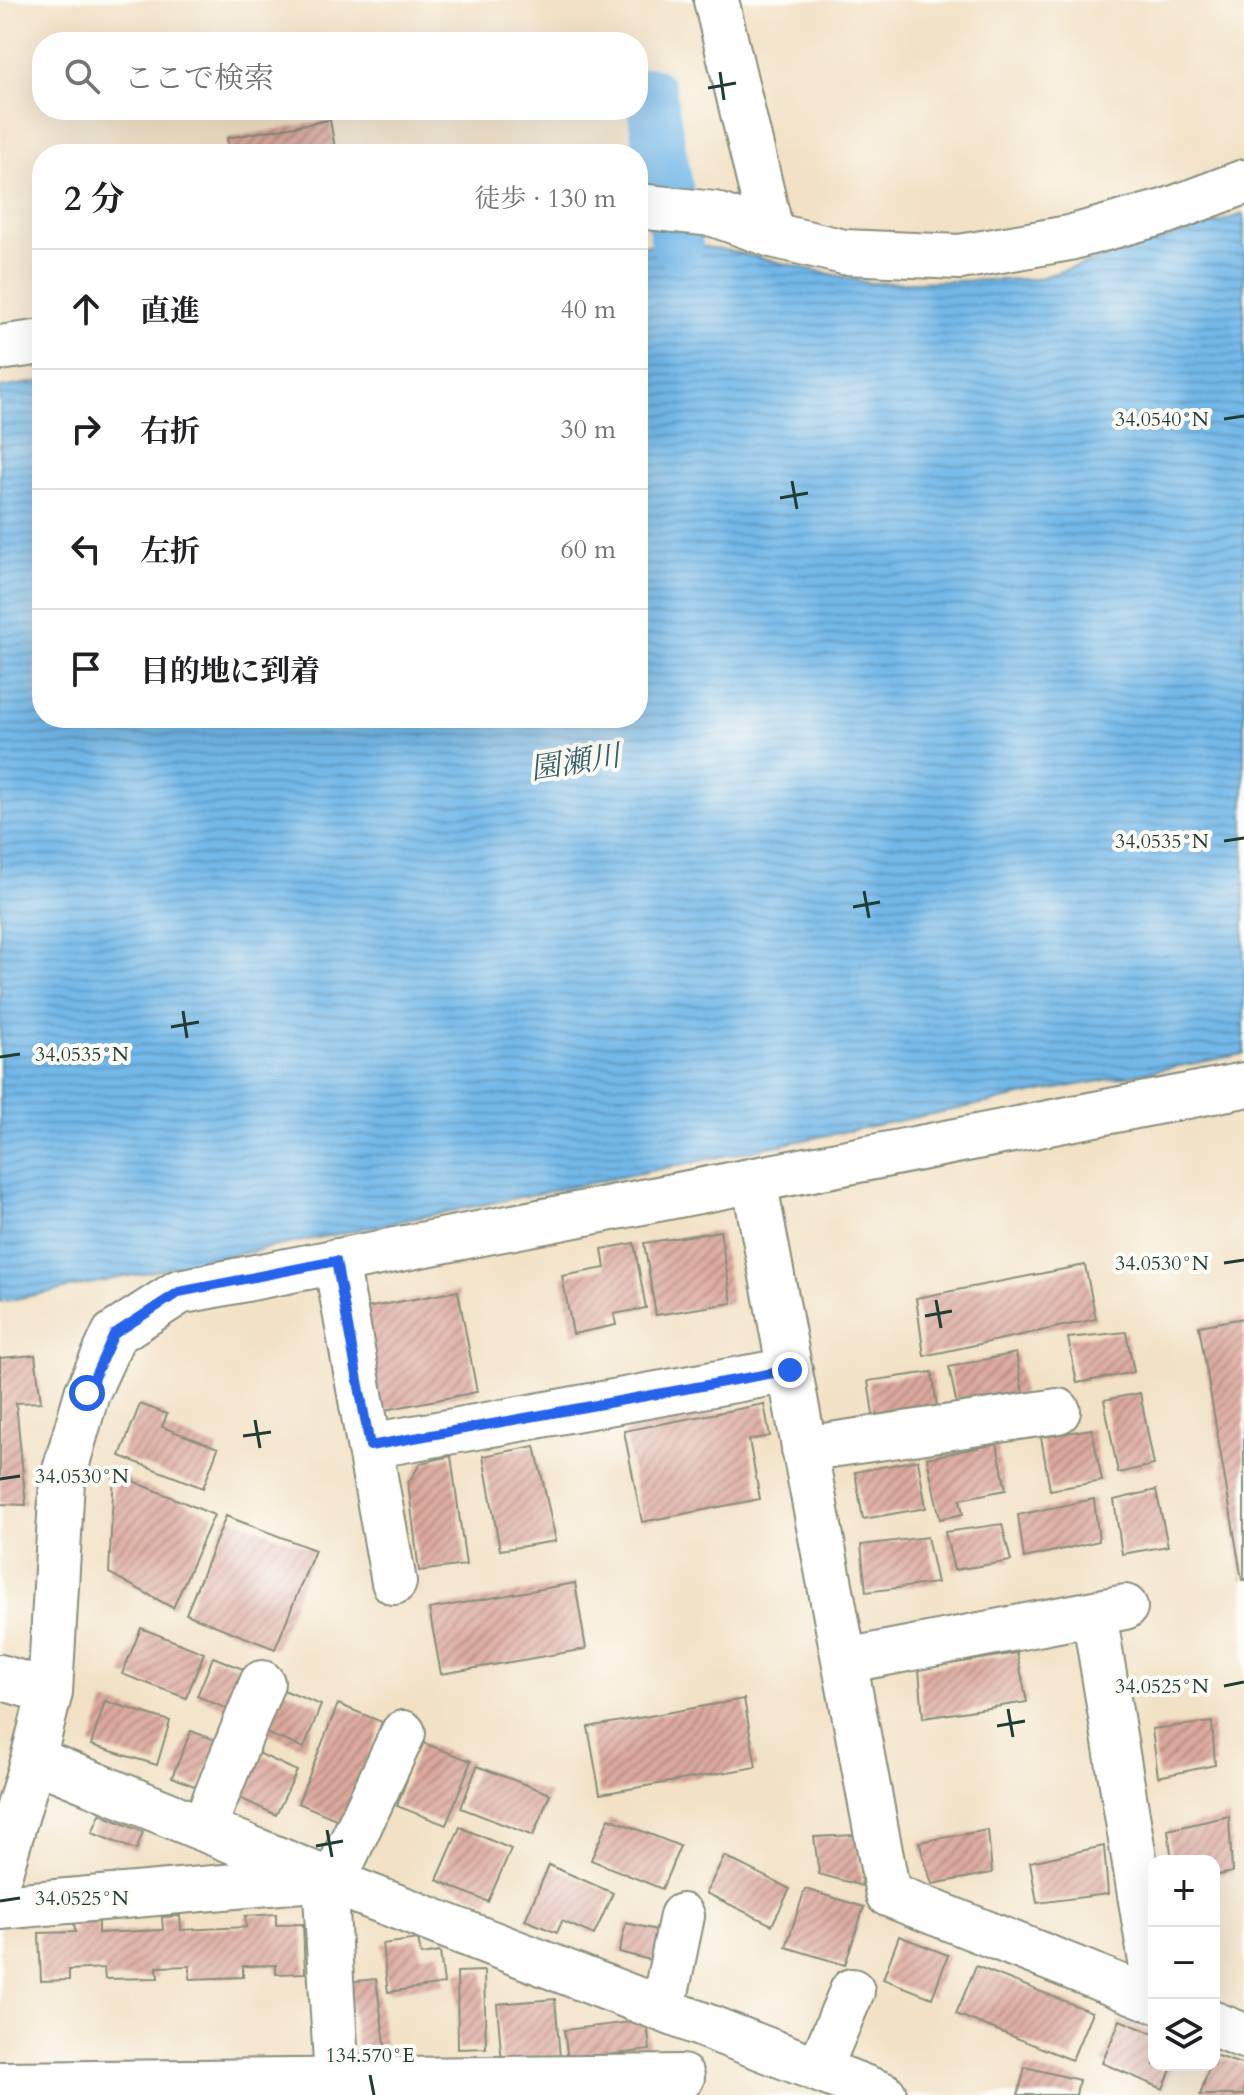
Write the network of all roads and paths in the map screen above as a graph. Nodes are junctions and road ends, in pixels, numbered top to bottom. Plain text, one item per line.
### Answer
1 (716, 0) edge
2 (1244, 182) edge
3 (648, 207) edge
4 (772, 235) junction
5 (32, 343) edge
6 (0, 348) edge
7 (1244, 1085) edge
8 (754, 1180) junction
9 (336, 1261) junction
10 (790, 1370) junction
11 (1058, 1411) dead end
12 (370, 1446) junction
13 (804, 1449) junction
14 (394, 1582) dead end
15 (845, 1661) junction
16 (0, 1677) edge
17 (262, 1683) dead end
18 (50, 1692) junction
19 (403, 1733) dead end
20 (33, 1759) junction
21 (203, 1829) junction
22 (0, 1872) edge
23 (329, 1880) junction
24 (0, 1907) edge
25 (682, 1916) dead end
26 (1148, 1930) edge
27 (852, 1991) dead end
28 (1151, 1999) edge
29 (674, 2012) junction
30 (1220, 2026) edge
31 (1244, 2036) edge
32 (819, 2069) junction
33 (337, 2080) junction
34 (0, 2084) edge
35 (682, 2086) edge
36 (71, 2089) edge
37 (884, 2095) edge

1 - 4 street
2 - 4 street
3 - 4 street
5 - 6 street
7 - 8 street
8 - 9 street
8 - 10 street
9 - 12 street
9 - 18 street
10 - 12 street
10 - 13 street
11 - 13 street
12 - 14 street
13 - 15 street
15 - 26 street
15 - 28 street
16 - 18 street
17 - 21 street
18 - 20 street
19 - 23 street
20 - 21 street
20 - 22 street
21 - 23 street
23 - 24 street
23 - 29 street
23 - 33 street
25 - 29 street
27 - 32 street
29 - 32 street
29 - 35 street
30 - 31 street
32 - 37 street
33 - 35 street
33 - 36 street
34 - 36 street

